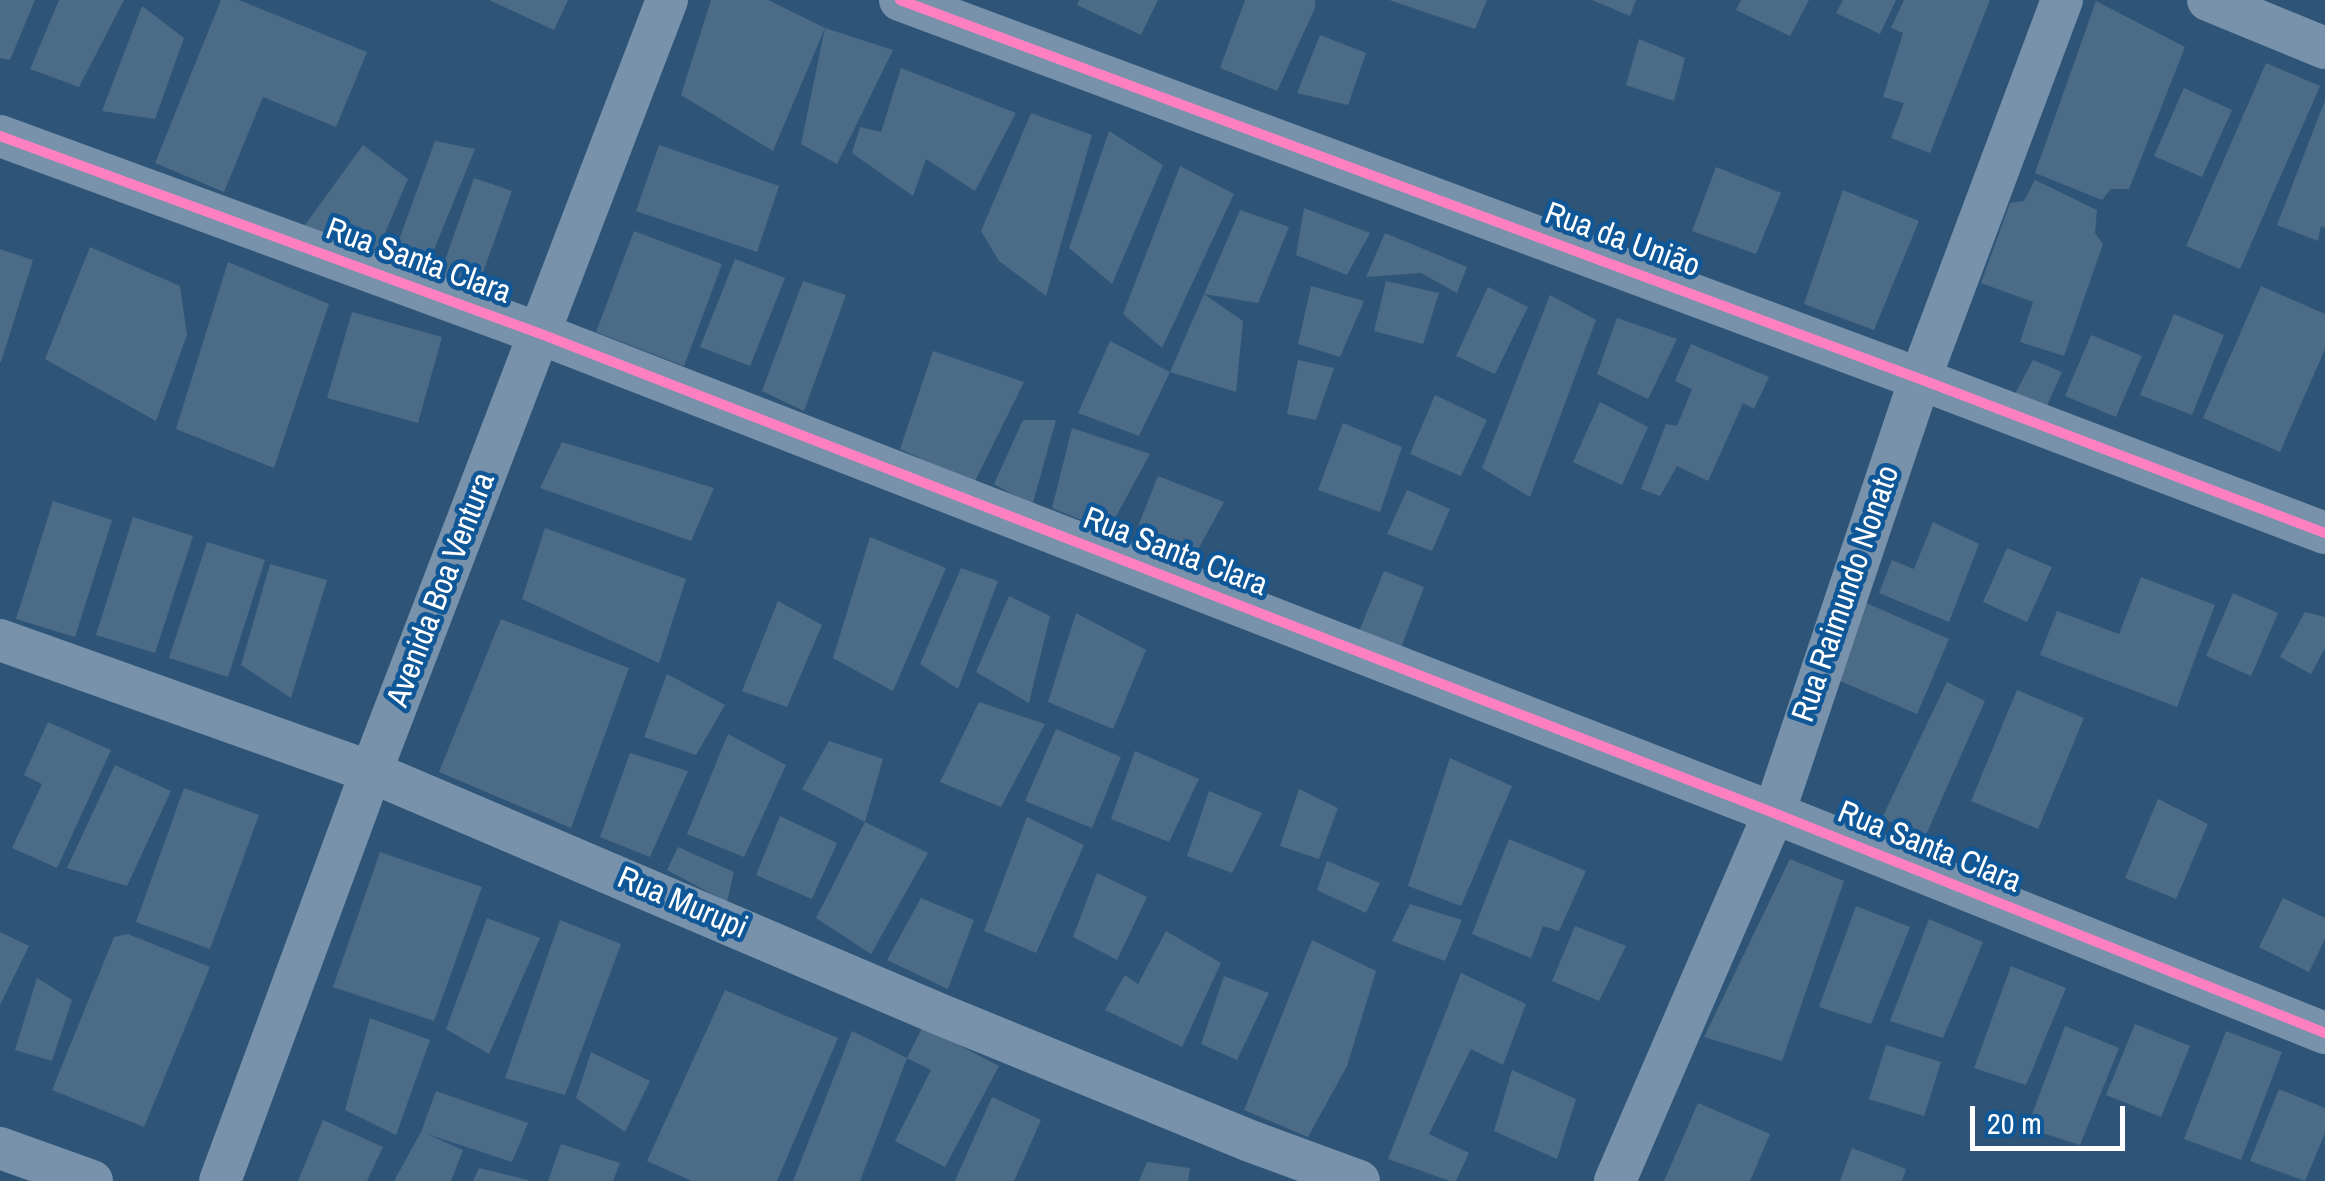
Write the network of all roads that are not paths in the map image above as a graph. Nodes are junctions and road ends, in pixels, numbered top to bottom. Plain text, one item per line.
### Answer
1 (667, 0) edge
2 (900, 0) edge
3 (2062, 0) edge
4 (2208, 0) edge
5 (2325, 48) edge
6 (0, 136) edge
7 (541, 334) junction
8 (1920, 379) junction
9 (2325, 534) edge
10 (0, 640) edge
11 (371, 772) junction
12 (1774, 812) junction
13 (2325, 1032) edge
14 (0, 1148) edge
15 (92, 1181) edge
16 (220, 1181) edge
17 (1359, 1181) edge
18 (1616, 1181) edge

1 - 7 street, Avenida Boa Ventura
2 - 8 street, Rua da União
3 - 8 street, Rua Raimundo Nonato
4 - 5 street
6 - 7 street, Rua Santa Clara
7 - 11 street, Avenida Boa Ventura
7 - 12 street, Rua Santa Clara
8 - 9 street, Rua da União
8 - 12 street, Rua Raimundo Nonato
10 - 11 street, Rua Murupi
11 - 16 street, Avenida Boa Ventura
11 - 17 street, Rua Murupi
12 - 13 street, Rua Santa Clara
12 - 18 street, Rua Raimundo Nonato
14 - 15 street

